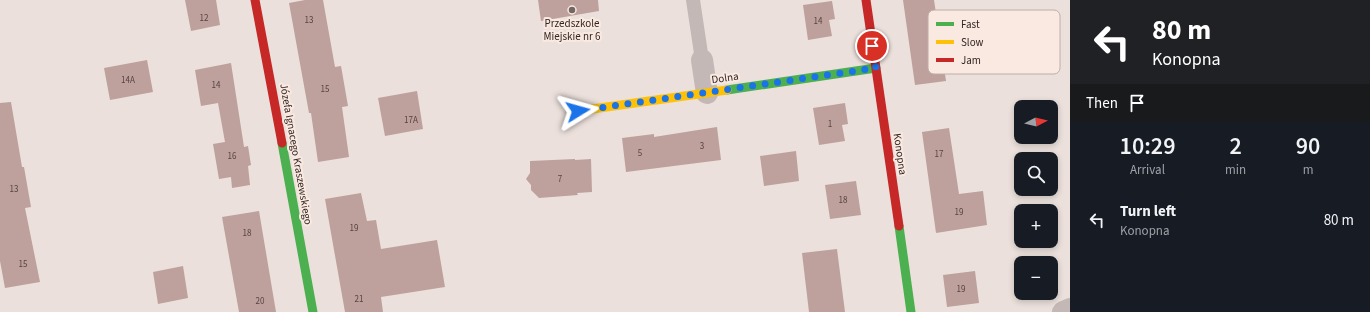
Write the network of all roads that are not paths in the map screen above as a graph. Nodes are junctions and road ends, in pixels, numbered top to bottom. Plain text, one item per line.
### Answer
1 (255, 0) edge
2 (693, 0) edge
3 (866, 0) edge
4 (702, 60) joint
5 (876, 68) junction
6 (707, 93) junction
7 (578, 111) dead end
8 (1070, 309) edge
9 (313, 312) edge
10 (911, 312) edge
11 (1063, 312) edge

1 - 9 street, Józefa Ignacego Kraszewskiego
2 - 4 lane
3 - 5 street, Konopna
4 - 6 street
5 - 6 street, Dolna
5 - 10 street, Konopna
6 - 7 street, Dolna
8 - 11 street

